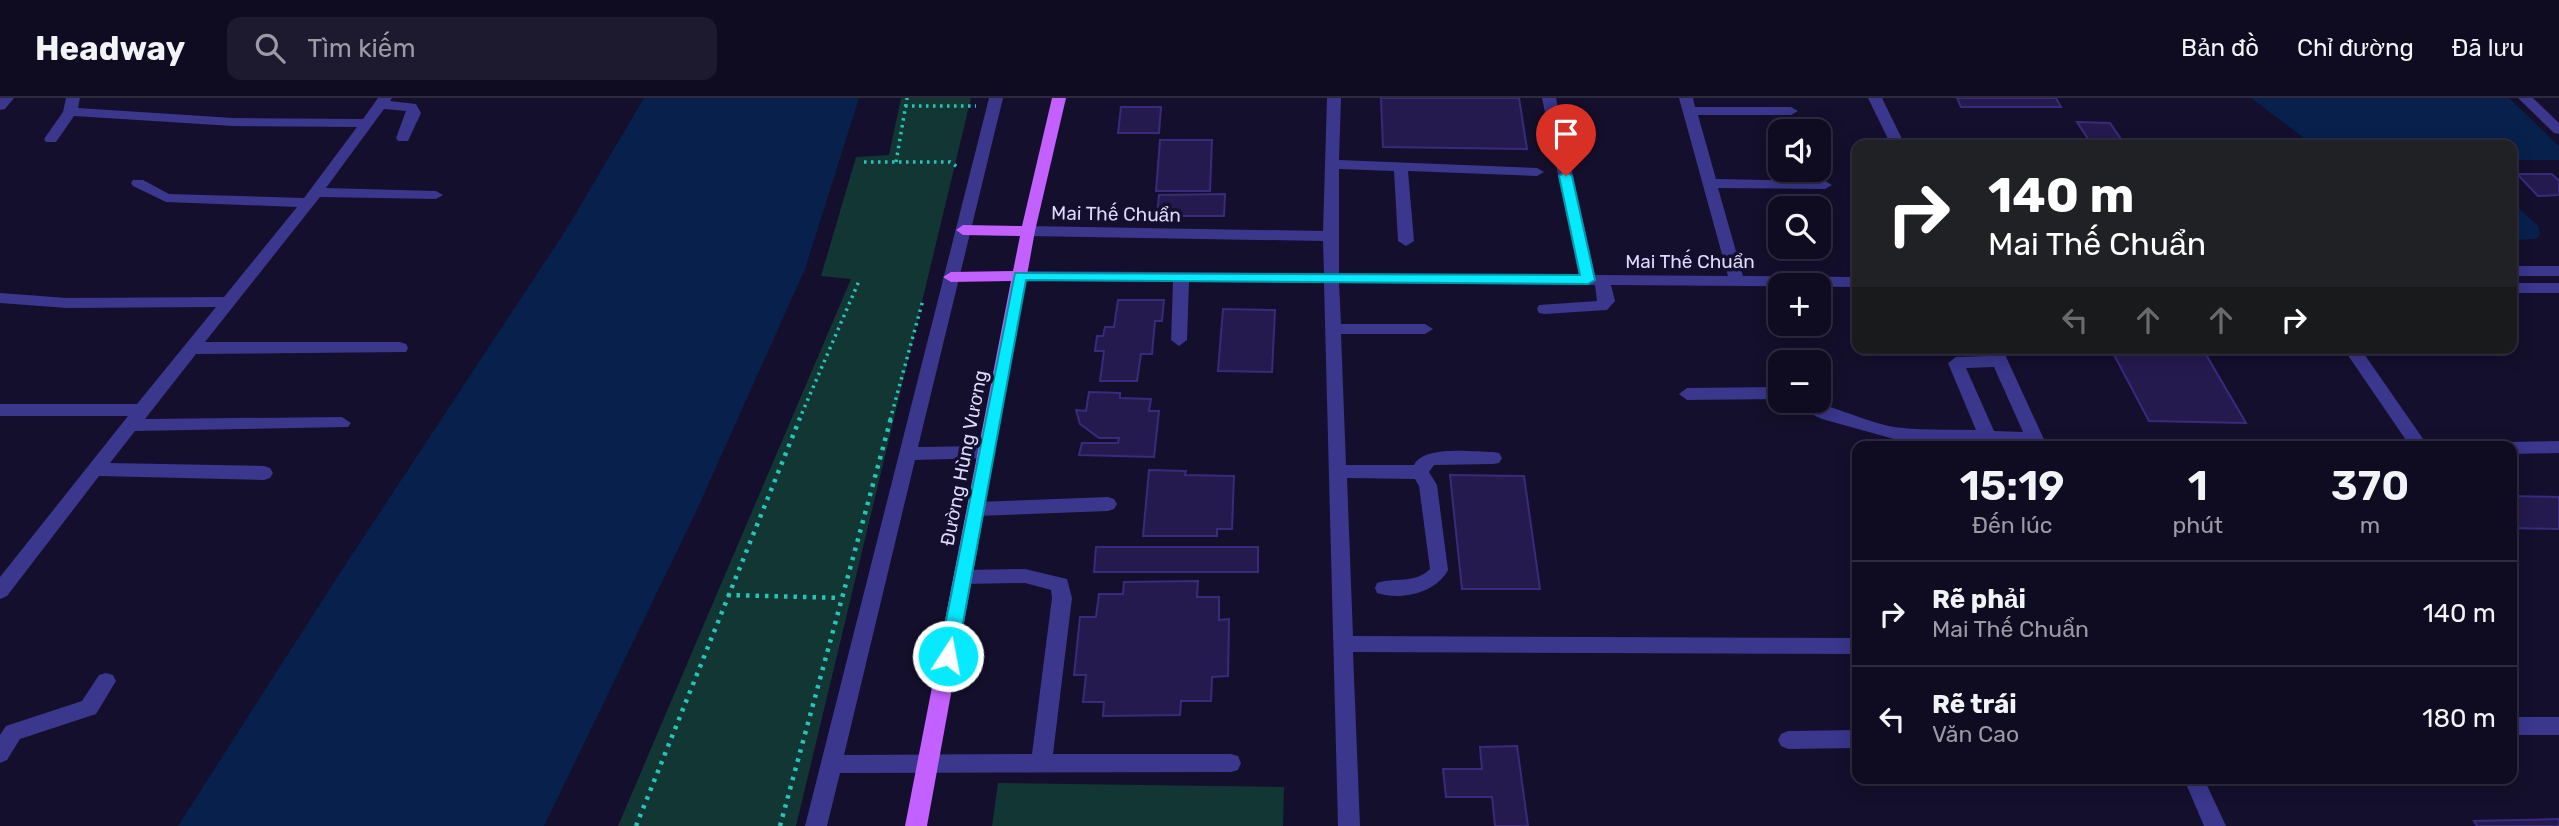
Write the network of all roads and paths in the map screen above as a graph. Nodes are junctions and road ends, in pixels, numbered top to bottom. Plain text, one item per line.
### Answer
1 (7, 98) edge
2 (907, 98) edge
3 (978, 98) edge
4 (996, 98) edge
5 (1059, 98) edge
6 (1334, 98) edge
7 (1549, 98) edge
8 (1875, 98) edge
9 (2525, 98) edge
10 (382, 101) edge
11 (1688, 104) edge
12 (72, 105) edge
13 (0, 106) edge
14 (905, 106) junction
15 (1791, 111) dead end
16 (365, 123) junction
17 (2559, 130) edge
18 (403, 138) dead end
19 (51, 139) dead end
20 (1896, 140) edge
21 (964, 159) dead end
22 (864, 162) dead end
23 (896, 162) junction
24 (1332, 164) junction
25 (1401, 168) junction
26 (1537, 172) dead end
27 (138, 183) dead end
28 (1710, 183) junction
29 (1825, 185) dead end
30 (436, 195) dead end
31 (311, 198) junction
32 (963, 230) junction
33 (1028, 231) junction
34 (1330, 236) junction
35 (1405, 242) dead end
36 (2517, 271) edge
37 (2552, 271) edge
38 (1020, 276) junction
39 (951, 277) junction
40 (1333, 277) junction
41 (1181, 278) junction
42 (1595, 280) junction
43 (859, 281) dead end
44 (1737, 281) junction
45 (1852, 282) edge
46 (2559, 287) edge
47 (2517, 288) edge
48 (926, 291) dead end
49 (0, 298) edge
50 (228, 302) junction
51 (1545, 309) dead end
52 (1334, 329) junction
53 (1425, 329) dead end
54 (1179, 340) dead end
55 (190, 348) junction
56 (400, 348) dead end
57 (2355, 354) edge
58 (1997, 355) edge
59 (1953, 356) edge
60 (1768, 393) edge
61 (1687, 394) dead end
62 (0, 410) edge
63 (141, 410) junction
64 (1824, 413) edge
65 (342, 423) dead end
66 (130, 425) junction
67 (1988, 438) junction
68 (2017, 441) edge
69 (2035, 441) edge
70 (2416, 441) edge
71 (2559, 447) edge
72 (2517, 448) edge
73 (987, 452) junction
74 (907, 454) junction
75 (1493, 458) dead end
76 (94, 469) junction
77 (1338, 471) junction
78 (1420, 472) junction
79 (264, 474) dead end
80 (1108, 504) dead end
81 (976, 509) junction
82 (963, 576) junction
83 (1384, 588) dead end
84 (0, 592) edge
85 (727, 595) junction
86 (841, 598) junction
87 (1343, 644) junction
88 (1852, 646) edge
89 (106, 681) dead end
90 (2517, 726) edge
91 (2559, 726) edge
92 (1852, 739) edge
93 (1788, 740) dead end
94 (0, 754) edge
95 (928, 762) junction
96 (1041, 763) junction
97 (832, 764) junction
98 (1231, 764) dead end
99 (2196, 784) edge
100 (636, 826) edge
101 (780, 826) edge
102 (816, 826) edge
103 (916, 826) edge
104 (1349, 826) edge
105 (2216, 826) edge

1 - 13 street
2 - 14 path
3 - 14 path
4 - 32 street
5 - 33 main road, Đường Hùng Vương
6 - 24 street
7 - 42 street
8 - 20 street
9 - 17 street
10 - 16 street
10 - 18 street
11 - 15 street
11 - 28 street
12 - 16 street
12 - 19 street
14 - 23 path
16 - 31 street
21 - 23 path
22 - 23 path
24 - 25 street
24 - 34 street
25 - 26 street
25 - 35 street
27 - 31 street
28 - 29 street
28 - 44 street
30 - 31 street
31 - 50 street
32 - 33 main road
32 - 39 street
33 - 34 street, Mai Thế Chuẩn
33 - 38 main road, Đường Hùng Vương
34 - 40 street
36 - 37 street
37 - 46 street
38 - 39 main road
38 - 41 street, Mai Thế Chuẩn
38 - 73 main road, Đường Hùng Vương
39 - 74 street
40 - 41 street, Mai Thế Chuẩn
40 - 42 street, Mai Thế Chuẩn
40 - 52 street
41 - 54 street
42 - 44 street, Mai Thế Chuẩn
42 - 51 street
43 - 85 path
44 - 45 street, Mai Thế Chuẩn
46 - 47 street
48 - 86 path
49 - 50 street
50 - 55 street
52 - 53 street
52 - 77 street
55 - 56 street
55 - 63 street
57 - 70 street
58 - 59 street
58 - 69 street
59 - 67 street
60 - 61 street
62 - 63 street
63 - 66 street
64 - 67 street
65 - 66 street
66 - 76 street
67 - 68 street
71 - 72 street
73 - 74 street
73 - 81 main road, Đường Hùng Vương
74 - 97 street
75 - 78 street
76 - 79 street
76 - 84 street
77 - 78 street
77 - 87 street
78 - 83 street
80 - 81 street
81 - 82 main road, Đường Hùng Vương
82 - 95 main road, Đường Hùng Vương
82 - 96 street
85 - 86 path
85 - 100 path
86 - 101 path
87 - 88 street
87 - 104 street
89 - 94 street
90 - 91 street
92 - 93 street
95 - 96 street
95 - 97 street
95 - 103 main road, Đường Hùng Vương
96 - 98 street
97 - 102 street
99 - 105 street

